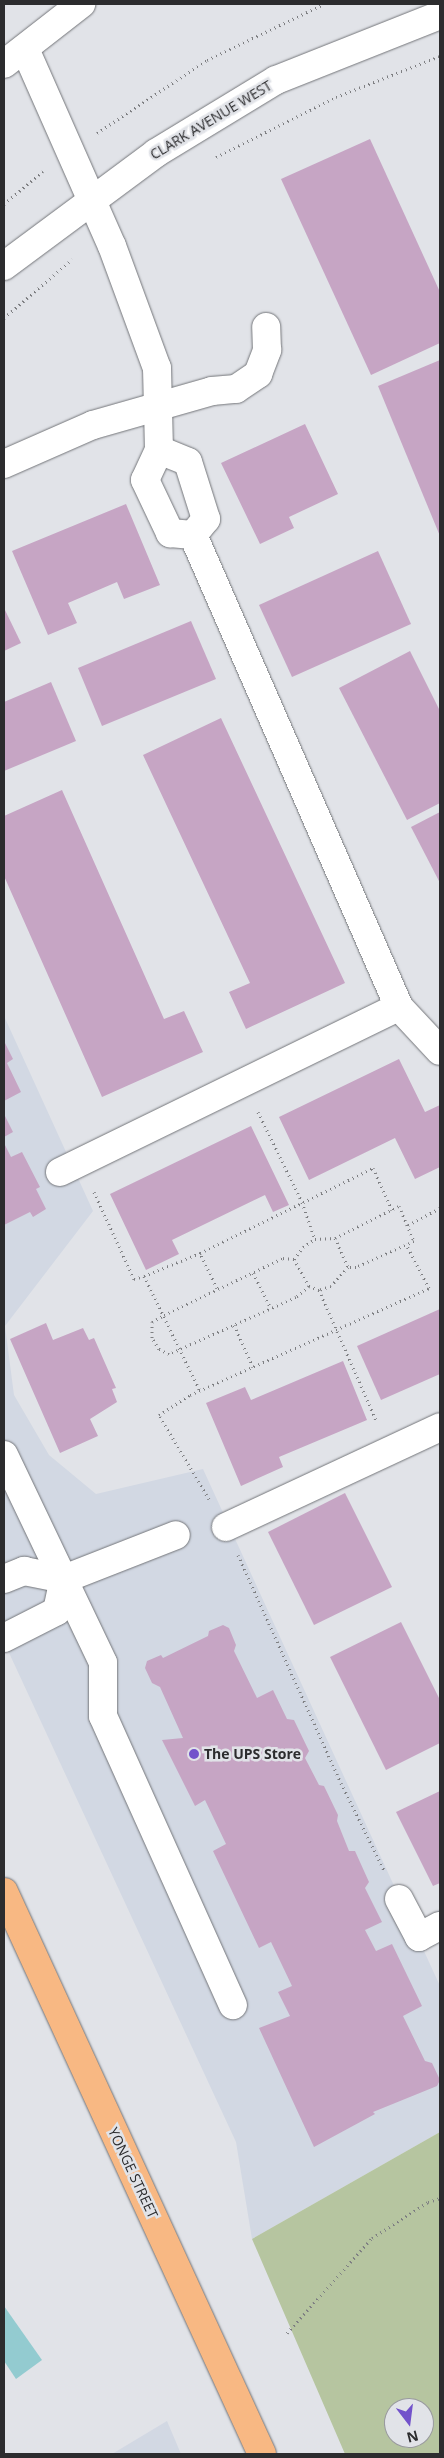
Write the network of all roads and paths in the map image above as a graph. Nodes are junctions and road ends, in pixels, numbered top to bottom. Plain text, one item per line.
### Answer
1 (81, 4) edge
2 (324, 4) edge
3 (440, 15) edge
4 (440, 56) edge
5 (15, 57) edge
6 (112, 122) dead end
7 (211, 158) dead end
8 (49, 166) dead end
9 (91, 198) junction
10 (4, 204) edge
11 (4, 266) edge
12 (46, 280) dead end
13 (4, 318) edge
14 (266, 327) dead end
15 (159, 406) junction
16 (159, 450) junction
17 (4, 464) edge
18 (193, 535) junction
19 (399, 1007) junction
20 (440, 1051) edge
21 (243, 1083) junction
22 (70, 1167) joint
23 (302, 1202) junction
24 (440, 1208) edge
25 (392, 1210) junction
26 (408, 1225) junction
27 (335, 1238) junction
28 (315, 1239) junction
29 (406, 1244) junction
30 (200, 1253) junction
31 (294, 1259) junction
32 (348, 1267) junction
33 (253, 1272) junction
34 (144, 1276) junction
35 (308, 1286) junction
36 (217, 1288) junction
37 (319, 1290) junction
38 (271, 1308) junction
39 (164, 1315) junction
40 (234, 1326) junction
41 (338, 1329) junction
42 (182, 1349) junction
43 (253, 1367) junction
44 (200, 1391) junction
45 (440, 1427) edge
46 (389, 1451) junction
47 (4, 1455) edge
48 (226, 1527) junction
49 (176, 1535) dead end
50 (64, 1578) junction
51 (4, 1579) edge
52 (4, 1638) edge
53 (4, 1892) edge
54 (399, 1899) joint
55 (440, 1926) edge
56 (233, 2005) dead end
57 (440, 2198) edge
58 (287, 2333) dead end
59 (262, 2454) edge

1 - 5 street
2 - 6 path
3 - 9 street, CLARK AVENUE WEST
4 - 7 path
5 - 9 street
8 - 10 path
9 - 11 street, CLARK AVENUE WEST
9 - 15 street
12 - 13 path
14 - 15 street
15 - 16 street
15 - 17 street
16 - 18 street
16 - 18 street
18 - 19 street
19 - 20 street
19 - 21 street
21 - 22 street
21 - 23 path
22 - 34 path
23 - 25 path
23 - 28 path
23 - 30 path
24 - 26 path
25 - 26 path
25 - 27 path
26 - 29 path
27 - 28 path
27 - 32 path
28 - 31 path
29 - 32 path
29 - 41 path
30 - 34 path
30 - 36 path
31 - 33 path
31 - 35 path
32 - 37 path
33 - 36 path
33 - 38 path
34 - 39 path
35 - 37 path
35 - 38 path
36 - 39 path
37 - 41 path
38 - 40 path
39 - 42 path
39 - 42 path
40 - 42 path
40 - 43 path
41 - 43 path
41 - 46 path
42 - 44 path
43 - 44 path
44 - 48 path
45 - 46 street
46 - 48 street
47 - 50 street
48 - 54 path
49 - 50 street
50 - 51 street
50 - 52 street
50 - 56 street
53 - 59 main road, YONGE STREET
54 - 55 street
57 - 58 path

